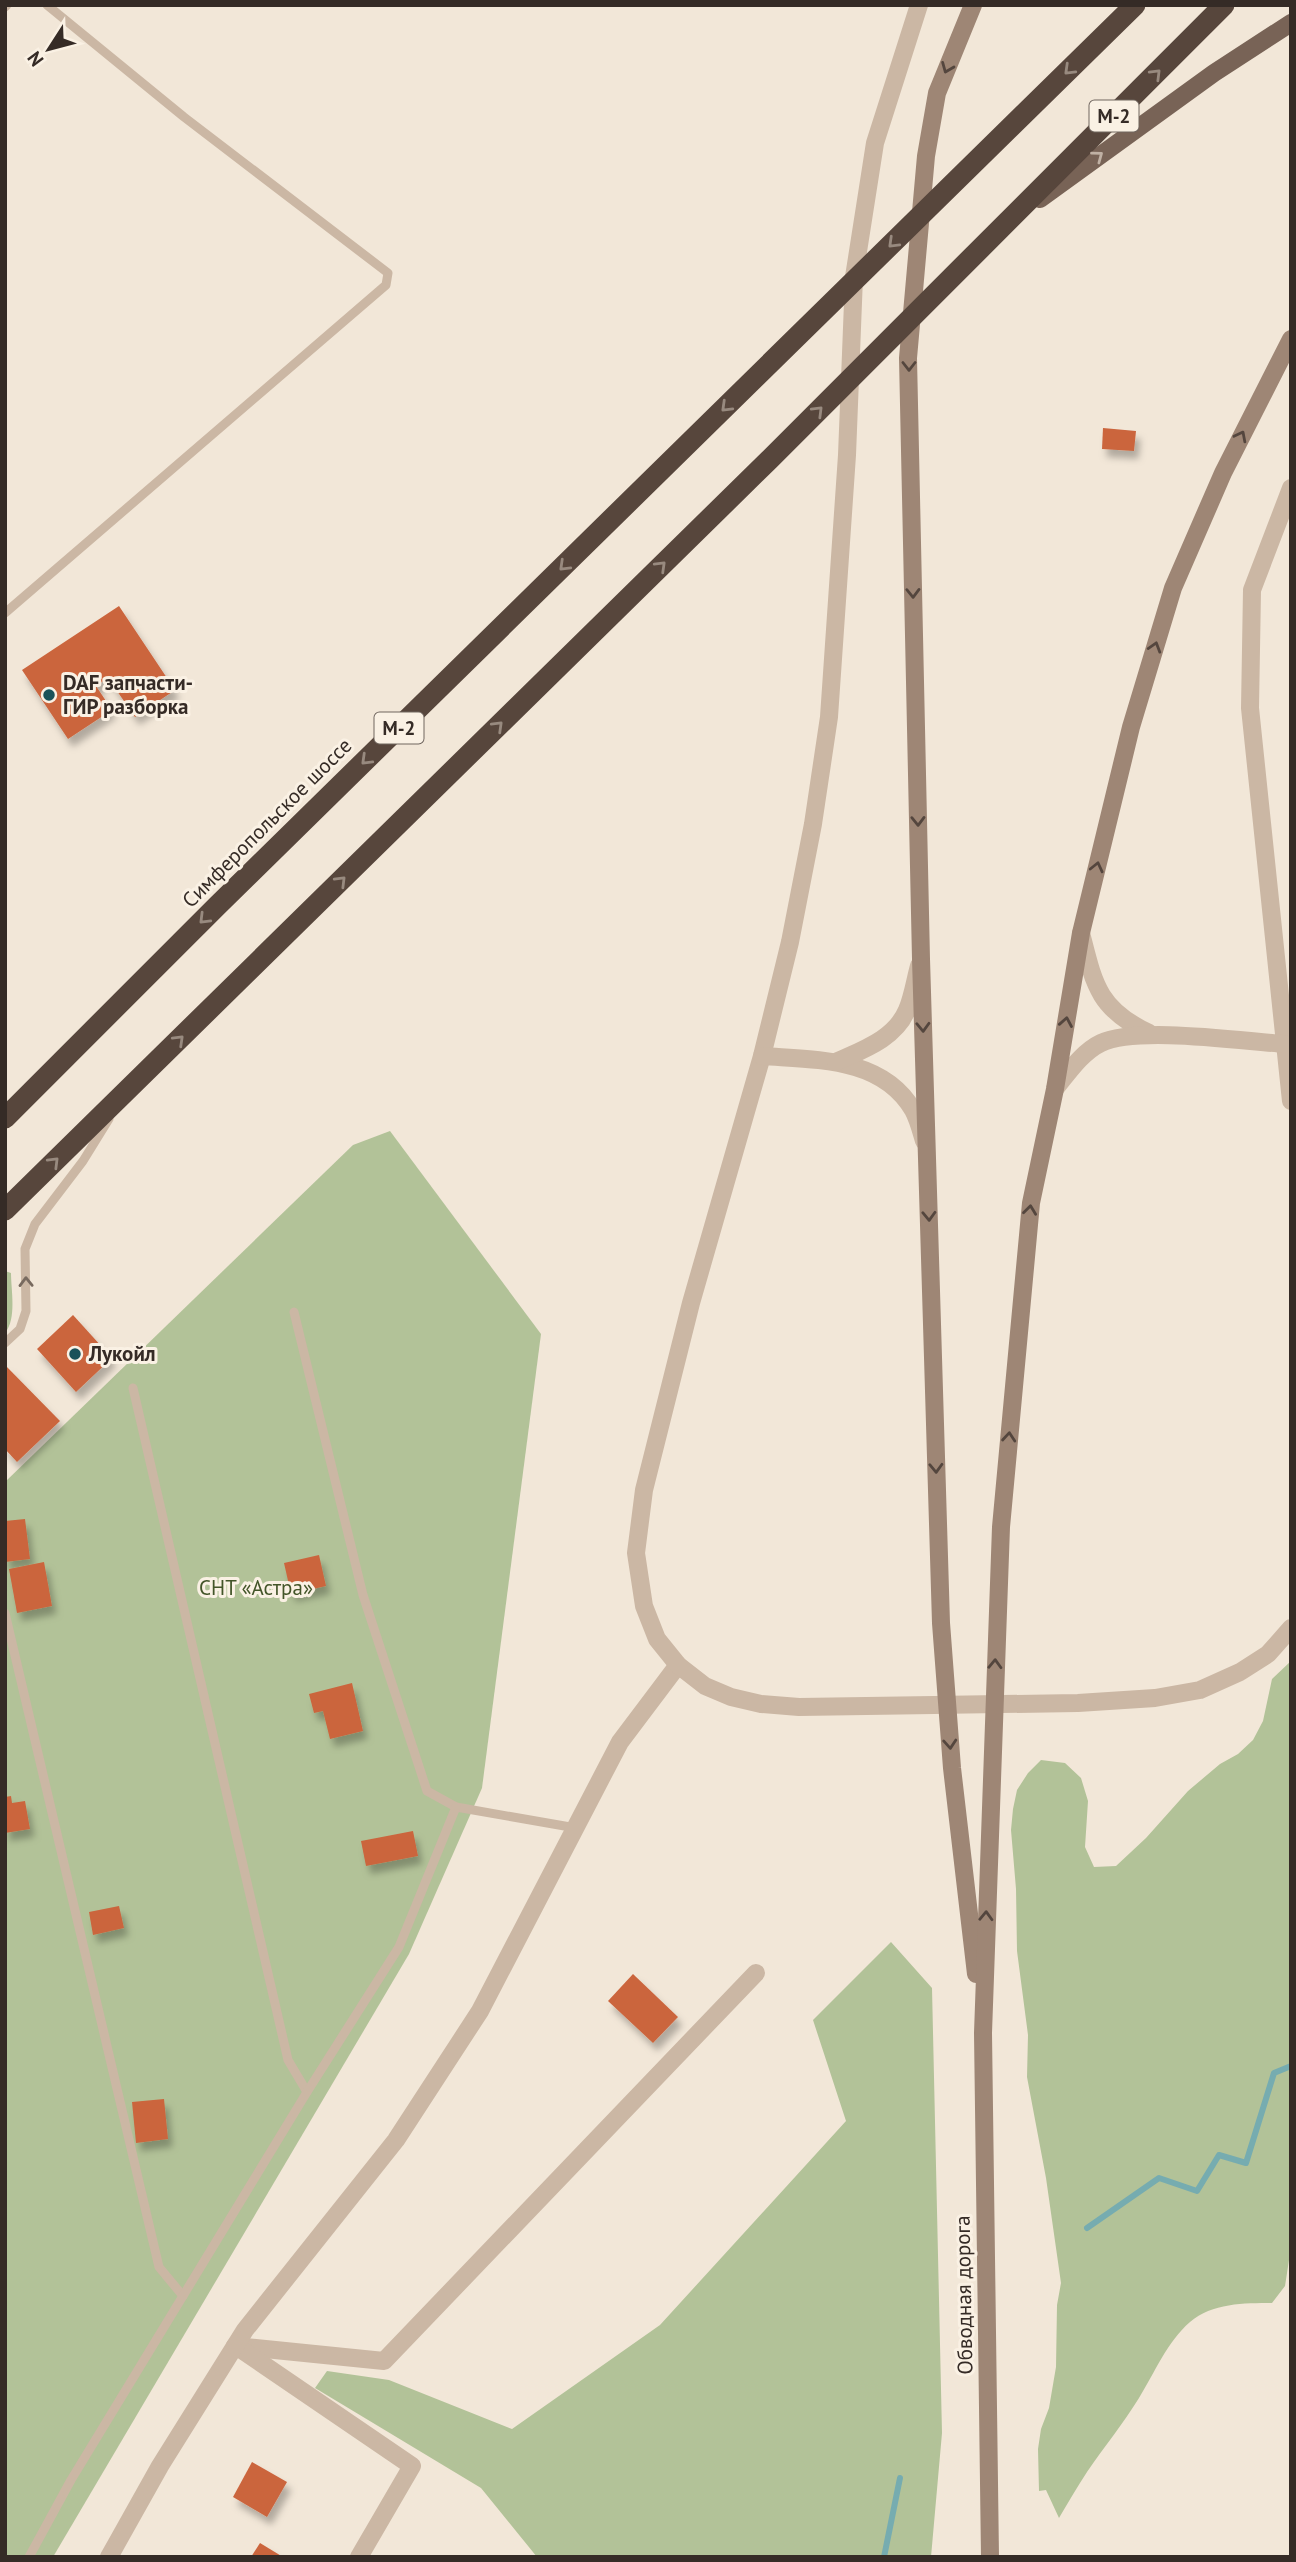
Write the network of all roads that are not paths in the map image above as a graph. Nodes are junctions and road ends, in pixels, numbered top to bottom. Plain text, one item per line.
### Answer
1 (47, 5) edge
2 (919, 5) edge
3 (973, 5) edge
4 (1135, 5) edge
5 (1224, 5) edge
6 (1291, 23) edge
7 (997, 233) junction
8 (1291, 340) edge
9 (1291, 488) edge
10 (5, 613) edge
11 (1082, 933) junction
12 (921, 959) junction
13 (1152, 1035) junction
14 (1284, 1044) junction
15 (762, 1056) junction
16 (836, 1062) junction
17 (130, 1087) junction
18 (1055, 1089) junction
19 (1291, 1101) edge
20 (15, 1103) edge
21 (5, 1118) edge
22 (926, 1148) junction
23 (5, 1210) edge
24 (294, 1312) dead end
25 (5, 1343) edge
26 (133, 1388) dead end
27 (5, 1613) edge
28 (1291, 1628) edge
29 (678, 1665) junction
30 (456, 1807) junction
31 (576, 1828) junction
32 (756, 1973) dead end
33 (983, 2033) junction
34 (307, 2092) junction
35 (183, 2295) junction
36 (235, 2346) junction
37 (29, 2557) edge
38 (108, 2557) edge
39 (359, 2557) edge
40 (990, 2557) edge

1 - 10 lane
2 - 15 street
3 -> 12 main road
4 -> 20 highway, Симферопольское шоссе / М-2
7 -> 5 highway, М-2
7 -> 6 main road
17 -> 7 highway, М-2
11 -> 8 main road
9 - 14 street
11 - 13 street
18 -> 11 main road
12 - 16 street
12 -> 22 main road
13 - 14 street
13 - 18 street
14 - 19 street
15 - 16 street
15 - 29 street
16 - 22 street
23 -> 17 highway, М-2
25 -> 17 lane
33 -> 18 main road
20 - 21 highway, Симферопольское шоссе / М-2
22 -> 33 main road
24 - 30 lane
26 - 34 lane
27 - 35 lane
28 - 29 street
29 - 31 street
30 - 31 lane
30 - 34 lane
31 - 36 street
32 - 36 street
33 - 40 main road, Обводная дорога
34 - 35 lane
35 - 37 lane
36 - 38 street
36 - 39 street

